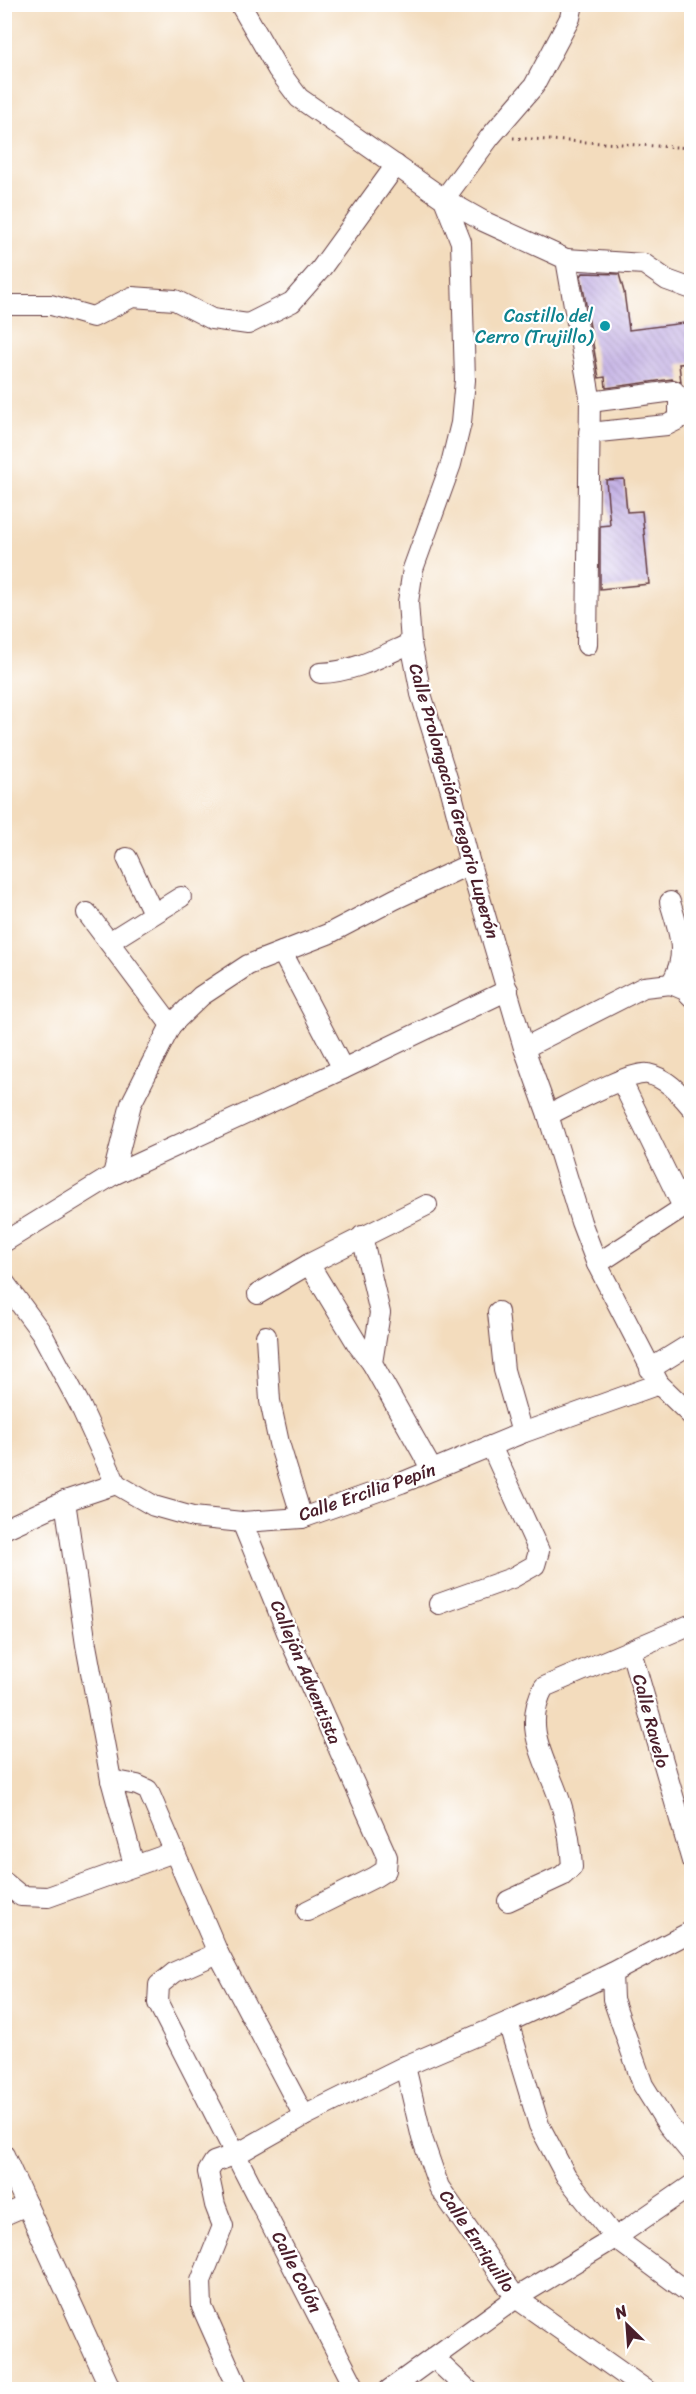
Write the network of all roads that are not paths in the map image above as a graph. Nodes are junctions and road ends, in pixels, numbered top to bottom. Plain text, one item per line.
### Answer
1 (240, 4) edge
2 (573, 4) edge
3 (396, 165) junction
4 (444, 199) junction
5 (566, 259) junction
6 (692, 289) edge
7 (4, 305) edge
8 (590, 402) junction
9 (589, 433) junction
10 (411, 643) junction
11 (586, 645) dead end
12 (320, 673) dead end
13 (127, 858) dead end
14 (470, 864) junction
15 (181, 897) dead end
16 (670, 902) dead end
17 (87, 913) dead end
18 (153, 913) junction
19 (109, 942) junction
20 (282, 952) junction
21 (681, 973) edge
22 (508, 990) junction
23 (692, 997) edge
24 (171, 1025) junction
25 (524, 1048) junction
26 (343, 1069) junction
27 (621, 1080) junction
28 (692, 1108) edge
29 (548, 1115) junction
30 (113, 1175) junction
31 (427, 1205) dead end
32 (687, 1205) edge
33 (362, 1236) junction
34 (4, 1242) edge
35 (309, 1264) junction
36 (597, 1264) junction
37 (4, 1282) edge
38 (258, 1294) dead end
39 (498, 1312) dead end
40 (266, 1336) dead end
41 (692, 1343) edge
42 (372, 1363) junction
43 (654, 1376) junction
44 (692, 1416) edge
45 (522, 1433) junction
46 (491, 1446) junction
47 (432, 1470) junction
48 (116, 1484) junction
49 (65, 1501) junction
50 (302, 1518) junction
51 (242, 1522) junction
52 (4, 1529) edge
53 (439, 1605) dead end
54 (692, 1624) edge
55 (632, 1651) junction
56 (111, 1780) junction
57 (174, 1852) junction
58 (692, 1861) edge
59 (134, 1865) junction
60 (4, 1882) edge
61 (508, 1901) dead end
62 (307, 1911) dead end
63 (692, 1931) edge
64 (218, 1953) junction
65 (612, 1974) junction
66 (508, 2022) junction
67 (405, 2066) junction
68 (304, 2116) junction
69 (237, 2154) junction
70 (692, 2154) edge
71 (4, 2155) edge
72 (692, 2185) edge
73 (27, 2205) junction
74 (4, 2215) edge
75 (615, 2238) junction
76 (692, 2295) edge
77 (516, 2298) junction
78 (434, 2358) junction
79 (111, 2390) edge
80 (239, 2390) edge
81 (356, 2390) edge
82 (389, 2390) edge
83 (468, 2390) edge
84 (646, 2390) edge

1 - 3 street
2 - 4 street
3 - 4 street
3 - 7 street
4 - 5 street
4 - 10 street, Calle Prolongación Gregorio Luperón
5 - 6 street
5 - 8 street
8 - 9 street
8 - 9 street
9 - 11 street
10 - 12 street
10 - 14 street, Calle Prolongación Gregorio Luperón
13 - 18 street
14 - 20 street
14 - 22 street, Calle Prolongación Gregorio Luperón
15 - 18 street
16 - 21 street
17 - 19 street
18 - 19 street
19 - 24 street
20 - 24 street
20 - 26 street
21 - 23 street
21 - 25 street
22 - 25 street, Calle Prolongación Gregorio Luperón
22 - 26 street
24 - 30 street
25 - 29 street, Calle Prolongación Gregorio Luperón
26 - 30 street
27 - 28 street
27 - 29 street
27 - 32 street
29 - 36 street, Calle Prolongación Gregorio Luperón
30 - 34 street
31 - 33 street
32 - 36 street
33 - 35 street
33 - 42 street
35 - 38 street
35 - 42 street
36 - 43 street, Calle Prolongación Gregorio Luperón
37 - 48 street
39 - 45 street
40 - 50 street
41 - 43 street, Calle Ercilia Pepín
42 - 47 street
43 - 44 street, Calle Prolongación Gregorio Luperón
43 - 45 street, Calle Ercilia Pepín
45 - 46 street, Calle Ercilia Pepín
46 - 47 street, Calle Ercilia Pepín
46 - 53 street
47 - 50 street, Calle Ercilia Pepín
48 - 49 street
48 - 51 street, Calle Ercilia Pepín
49 - 52 street
49 - 56 street
50 - 51 street, Calle Ercilia Pepín
51 - 62 street, Callejón Adventista
54 - 55 street
55 - 58 street, Calle Ravelo
55 - 61 street
56 - 57 street
56 - 59 street
57 - 59 street
57 - 64 street
59 - 60 street
63 - 65 street
64 - 68 street
64 - 69 street, Calle Colón
65 - 66 street
65 - 70 street
66 - 67 street
66 - 75 street
67 - 68 street
67 - 77 street, Calle Enriquillo
68 - 69 street
69 - 80 street
69 - 81 street, Calle Colón
71 - 73 street
72 - 75 street
73 - 74 street
73 - 79 street
75 - 76 street
75 - 77 street
77 - 78 street
77 - 84 street, Calle Enriquillo
78 - 82 street
78 - 83 street

